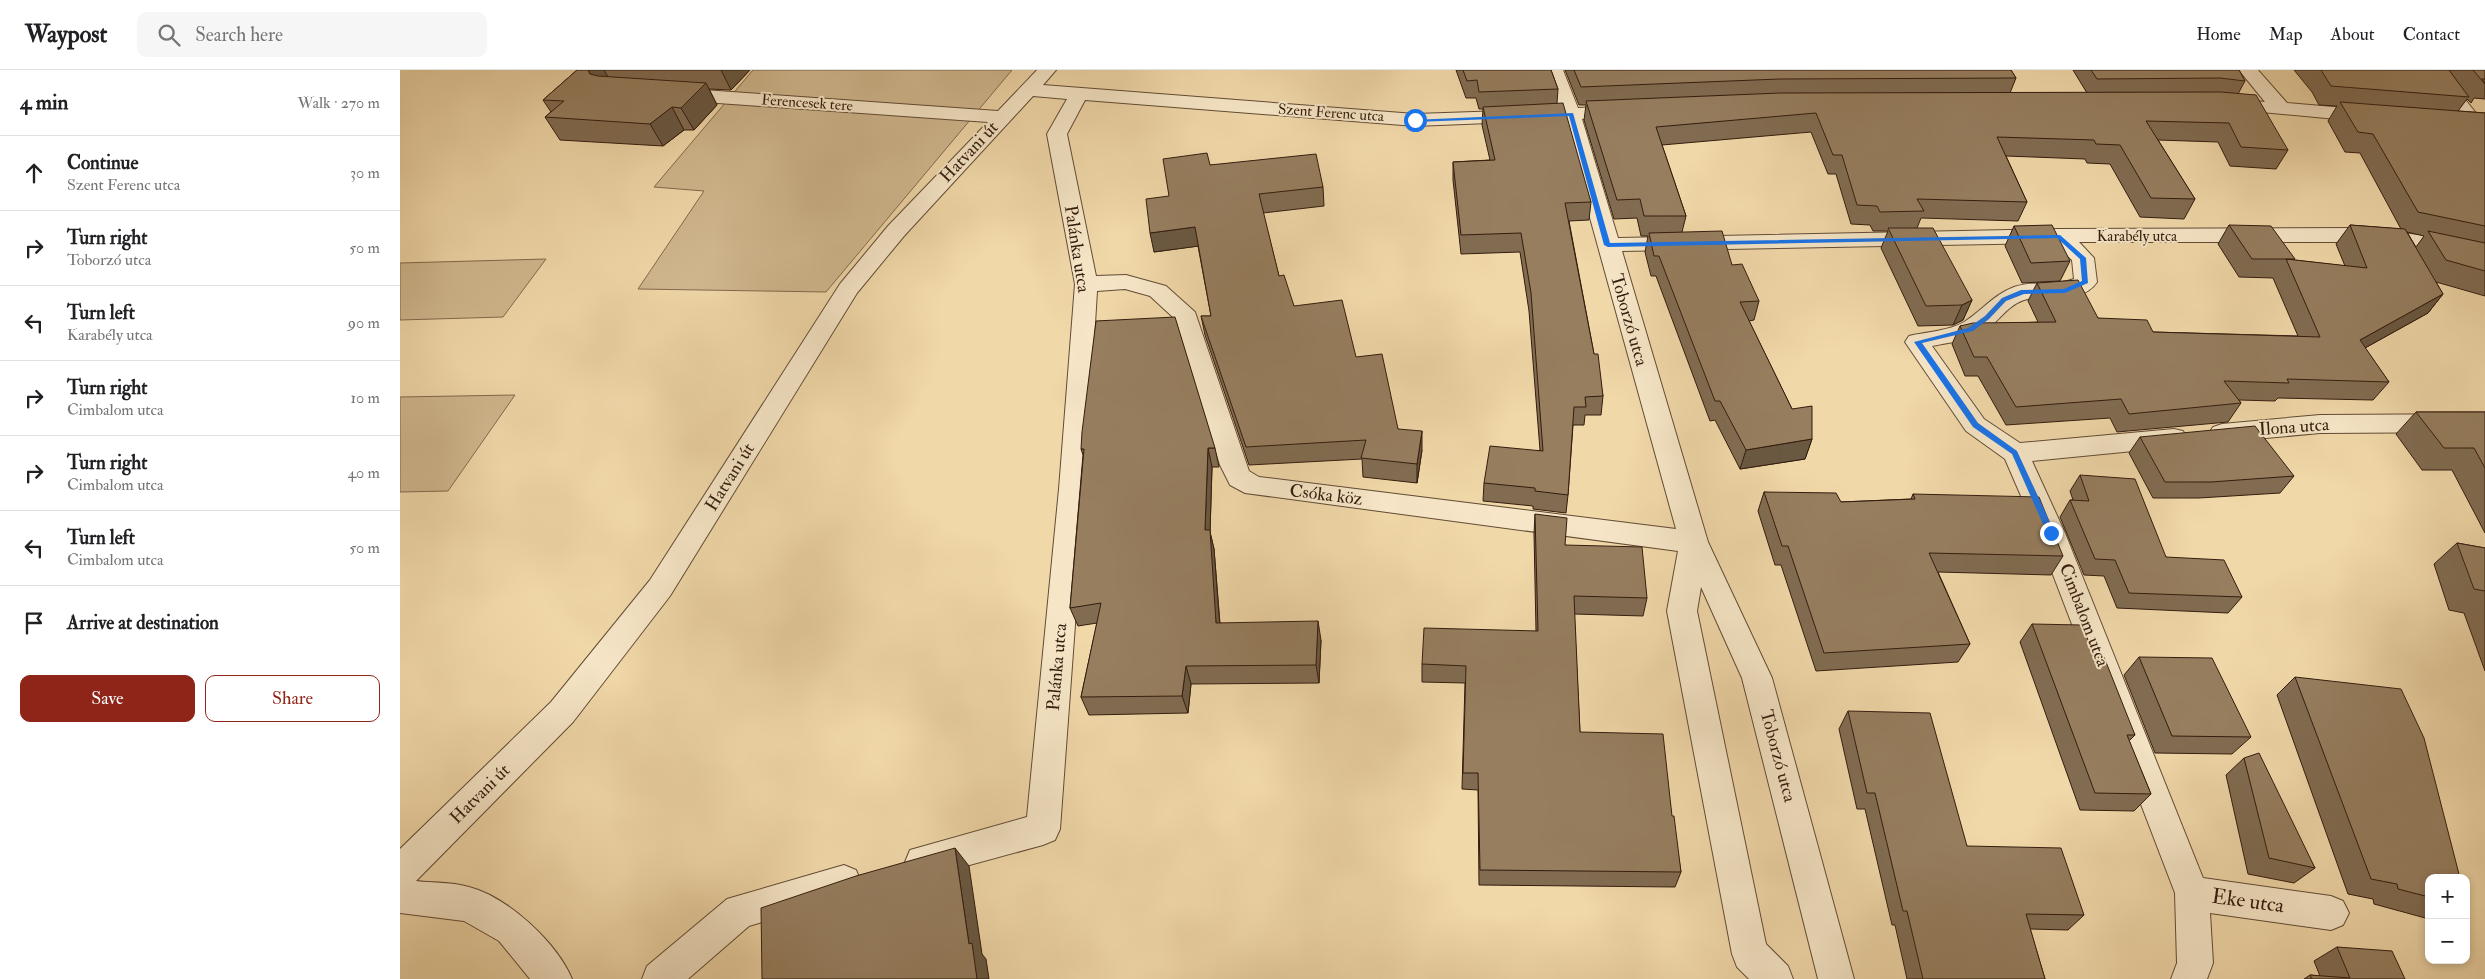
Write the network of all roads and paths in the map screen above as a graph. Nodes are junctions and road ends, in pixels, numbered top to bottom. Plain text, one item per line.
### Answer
1 (1046, 70) edge
2 (1554, 70) edge
3 (2248, 70) edge
4 (2433, 70) edge
5 (1028, 90) junction
6 (660, 93) edge
7 (1079, 94) junction
8 (2211, 103) edge
9 (2282, 109) junction
10 (1639, 111) edge
11 (1571, 114) junction
12 (1002, 117) junction
13 (2387, 117) edge
14 (2444, 121) edge
15 (2481, 124) edge
16 (2058, 236) junction
17 (1608, 245) junction
18 (2485, 258) edge
19 (1086, 284) junction
20 (2485, 423) edge
21 (2015, 452) junction
22 (1694, 542) junction
23 (901, 867) edge
24 (400, 873) edge
25 (872, 875) edge
26 (2192, 893) junction
27 (400, 896) edge
28 (2331, 913) dead end
29 (554, 979) edge
30 (660, 979) edge
31 (1775, 979) edge
32 (1836, 979) edge
33 (2189, 979) edge

1 - 5 street, Hatvani út
2 - 11 street, Toborzó utca
3 - 9 street
4 - 15 street
5 - 7 street, Szent Ferenc utca
5 - 12 street, Hatvani út
6 - 12 street, Ferencesek tere
7 - 11 street, Szent Ferenc utca
7 - 19 street, Palánka utca
8 - 9 street
9 - 13 street
10 - 11 street, Szent Ferenc utca
11 - 17 street, Toborzó utca
12 - 24 street, Hatvani út
14 - 15 street
16 - 17 street, Karabély utca
16 - 18 street, Karabély utca
16 - 21 street
17 - 22 street, Toborzó utca
19 - 22 street, Csóka köz
19 - 23 street, Palánka utca
20 - 21 street, Ilona utca
21 - 26 street, Cimbalom utca
22 - 31 street, Toborzó utca
22 - 32 street, Toborzó utca
25 - 30 street
26 - 28 street, Eke utca
26 - 33 street, Eke utca
27 - 29 street

